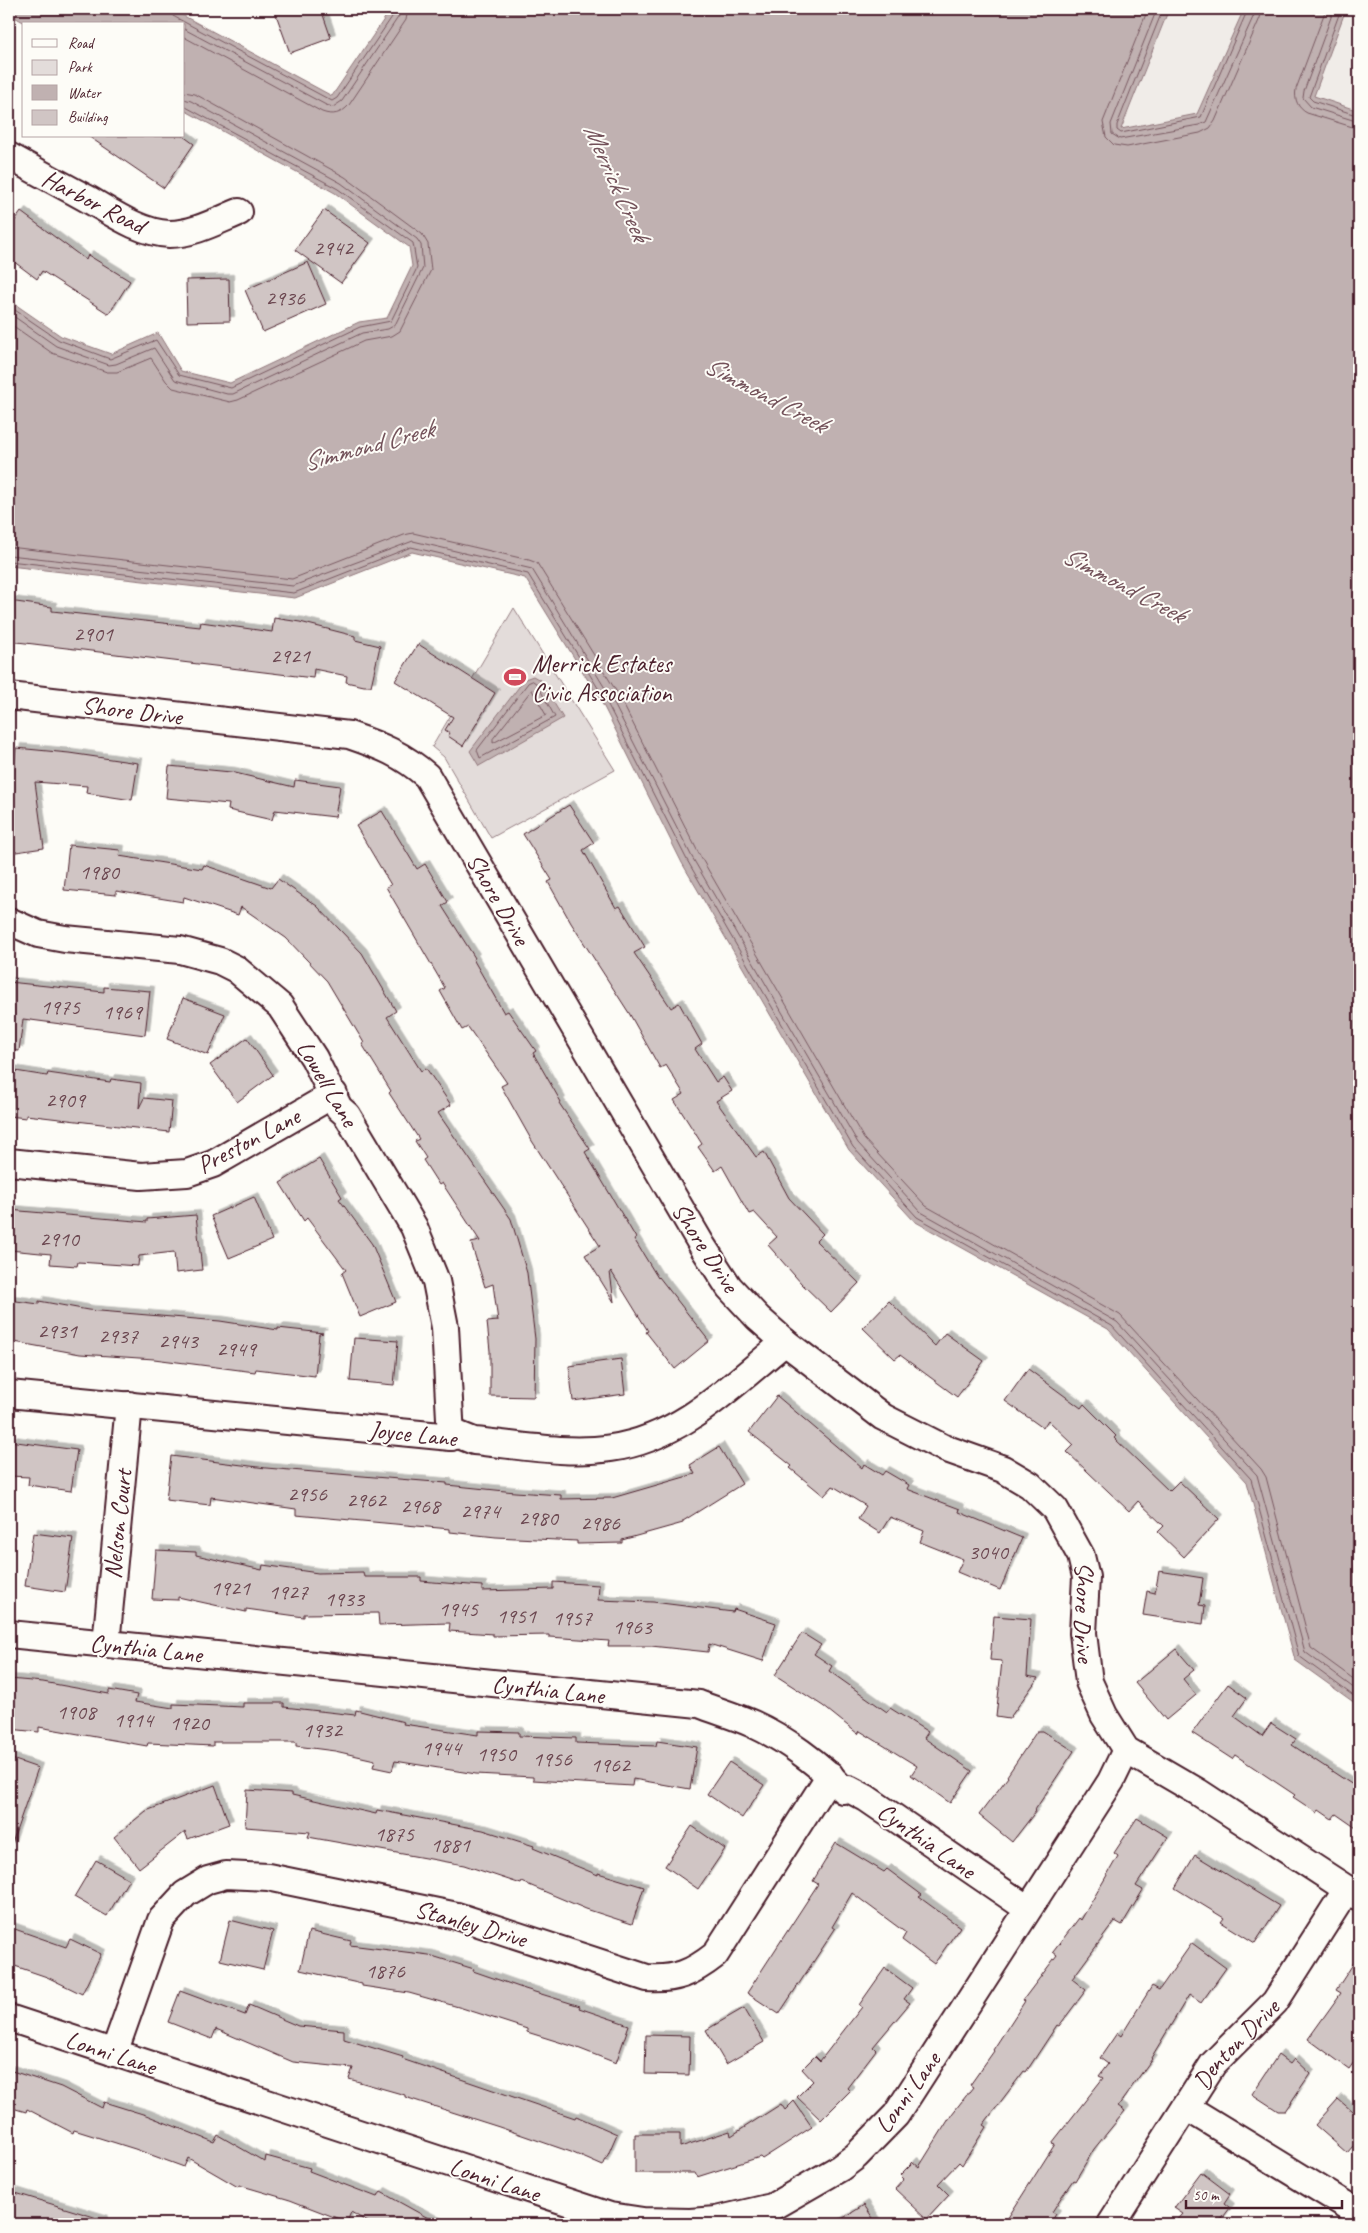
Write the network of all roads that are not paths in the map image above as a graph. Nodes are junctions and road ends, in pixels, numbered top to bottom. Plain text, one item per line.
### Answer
1 (9, 156) edge
2 (238, 212) dead end
3 (9, 696) edge
4 (9, 921) edge
5 (334, 1094) junction
6 (9, 1162) edge
7 (785, 1342) junction
8 (9, 1394) edge
9 (129, 1405) junction
10 (451, 1437) junction
11 (9, 1634) edge
12 (106, 1644) junction
13 (1126, 1750) junction
14 (830, 1775) junction
15 (1353, 1893) edge
16 (1028, 1909) junction
17 (9, 2018) edge
18 (114, 2053) junction
19 (1186, 2107) junction
20 (1359, 2213) edge
21 (776, 2216) edge
22 (1111, 2224) edge

1 - 2 street, Harbor Road
3 - 7 street, Shore Drive
4 - 5 street, Lowell Lane
5 - 6 street, Preston Lane
5 - 10 street, Lowell Lane
7 - 10 street, Joyce Lane
7 - 13 street, Shore Drive
8 - 9 street, Joyce Lane
9 - 10 street, Joyce Lane
9 - 12 street, Nelson Court
11 - 12 street, Cynthia Lane
12 - 14 street, Cynthia Lane
13 - 15 street, Shore Drive
13 - 16 street, Lonni Lane
14 - 16 street, Cynthia Lane
14 - 18 street, Stanley Drive
15 - 19 street, Denton Drive
16 - 21 street, Lonni Lane
17 - 18 street, Lonni Lane
18 - 21 street, Lonni Lane
19 - 20 street
19 - 22 street, Denton Drive

